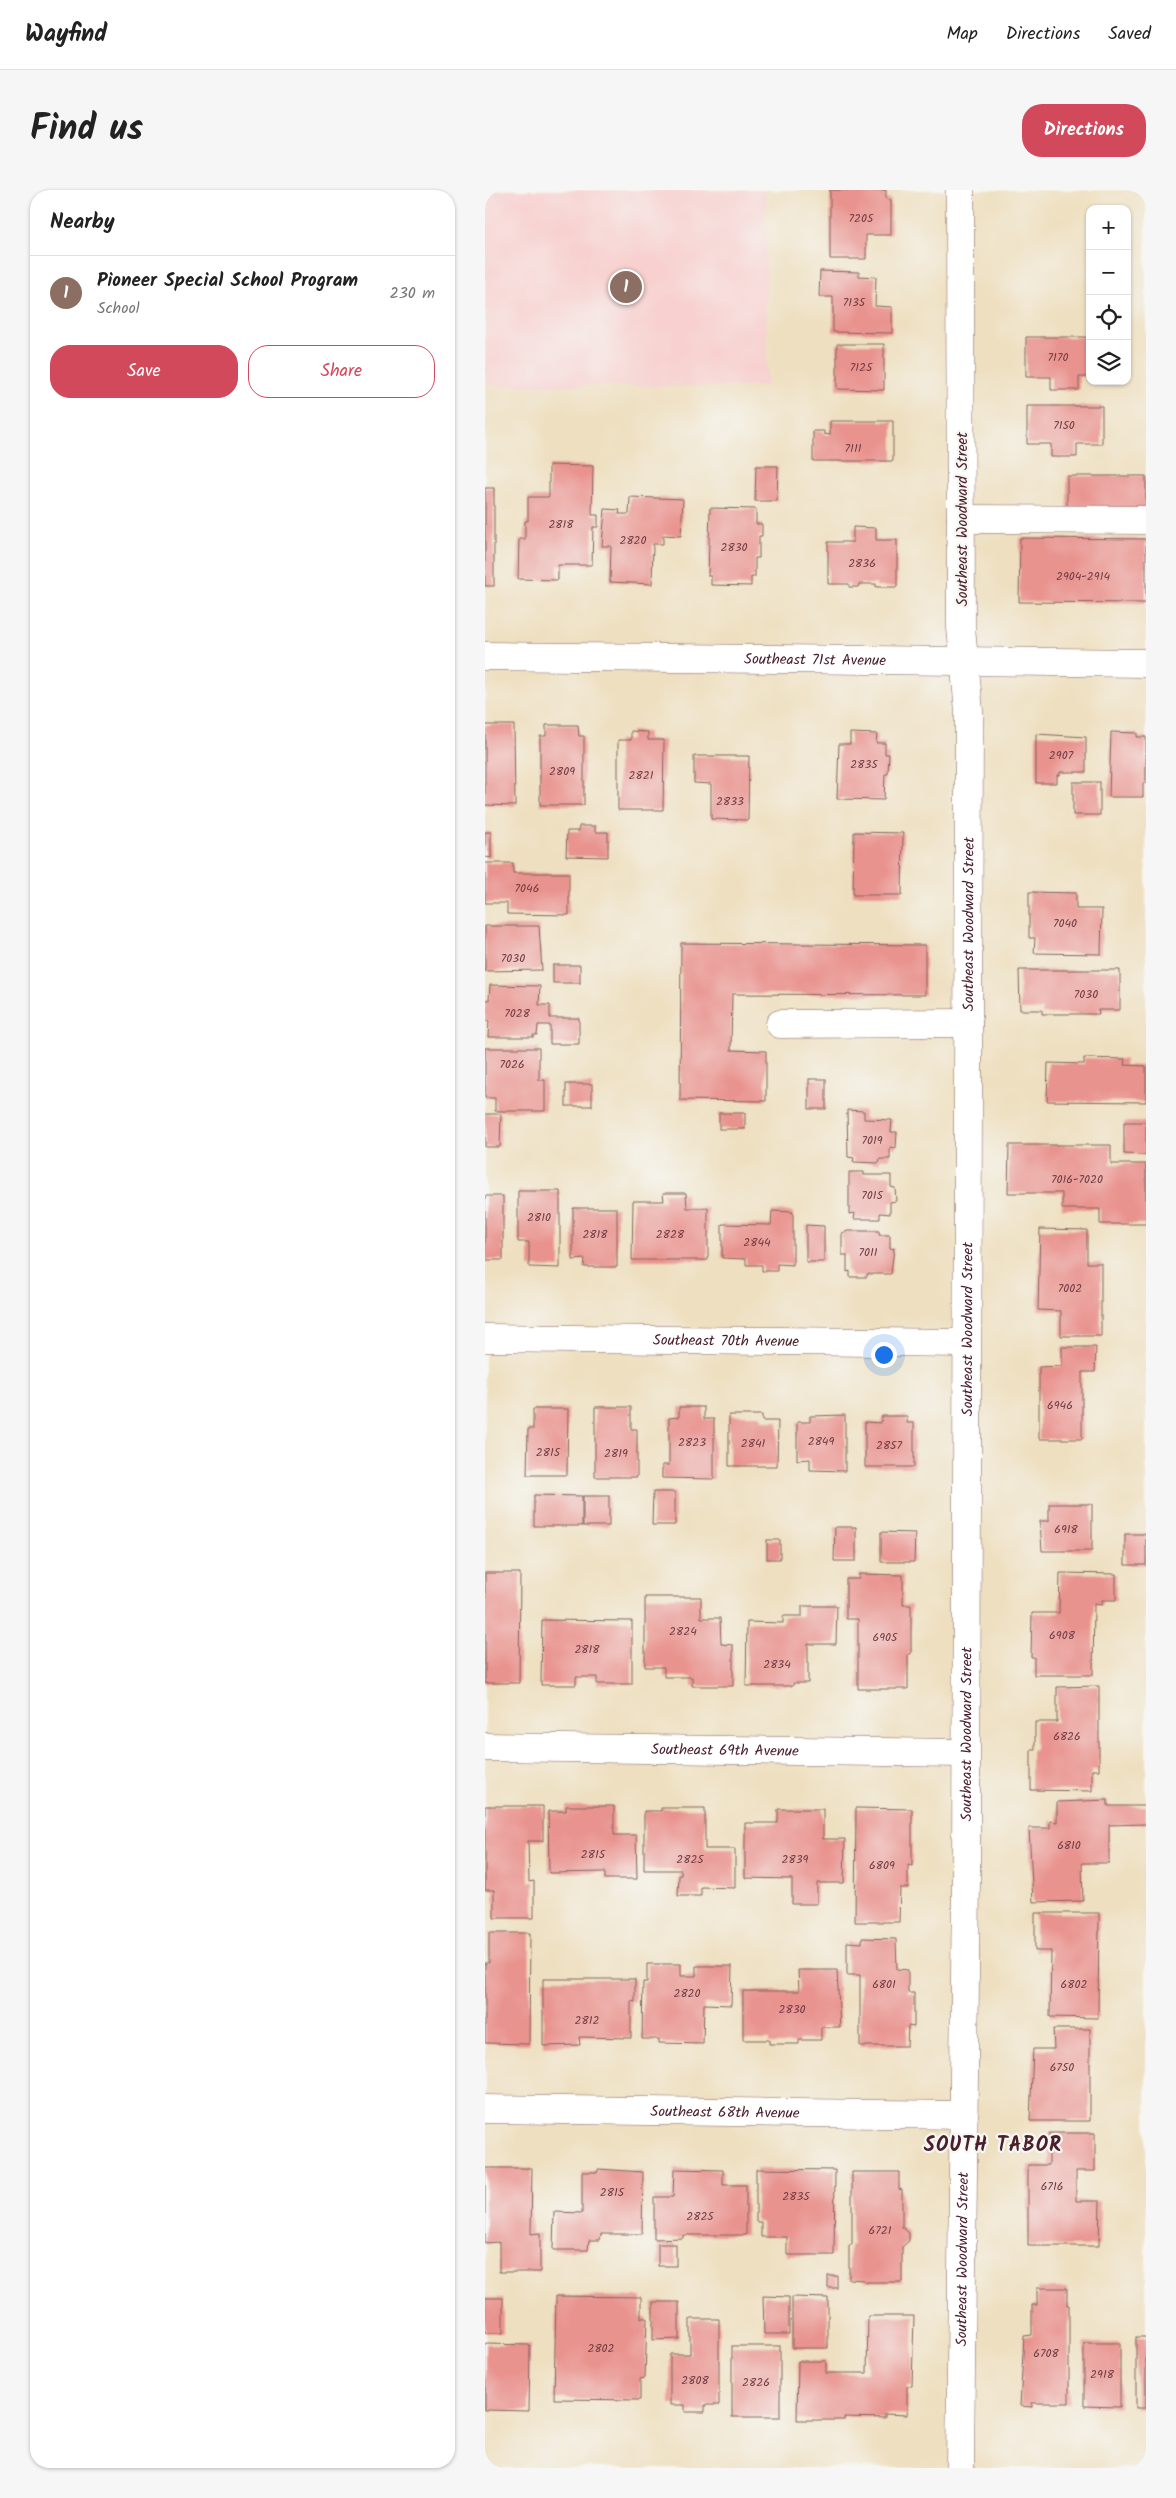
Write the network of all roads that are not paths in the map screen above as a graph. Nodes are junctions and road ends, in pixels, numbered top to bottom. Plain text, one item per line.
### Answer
1 (960, 190) edge
2 (961, 518) junction
3 (1146, 520) edge
4 (485, 656) edge
5 (965, 661) junction
6 (1146, 663) edge
7 (968, 1023) junction
8 (780, 1024) dead end
9 (485, 1338) edge
10 (967, 1343) junction
11 (485, 1747) edge
12 (966, 1753) junction
13 (485, 2110) edge
14 (964, 2115) junction
15 (960, 2468) edge

1 - 2 street, Southeast Woodward Street
2 - 3 street
2 - 5 street, Southeast Woodward Street
4 - 5 street, Southeast 71st Avenue
5 - 6 street, Southeast 71st Avenue
5 - 7 street, Southeast Woodward Street
7 - 8 street
7 - 10 street, Southeast Woodward Street
9 - 10 street, Southeast 70th Avenue
10 - 12 street, Southeast Woodward Street
11 - 12 street, Southeast 69th Avenue
12 - 14 street, Southeast Woodward Street
13 - 14 street, Southeast 68th Avenue
14 - 15 street, Southeast Woodward Street

